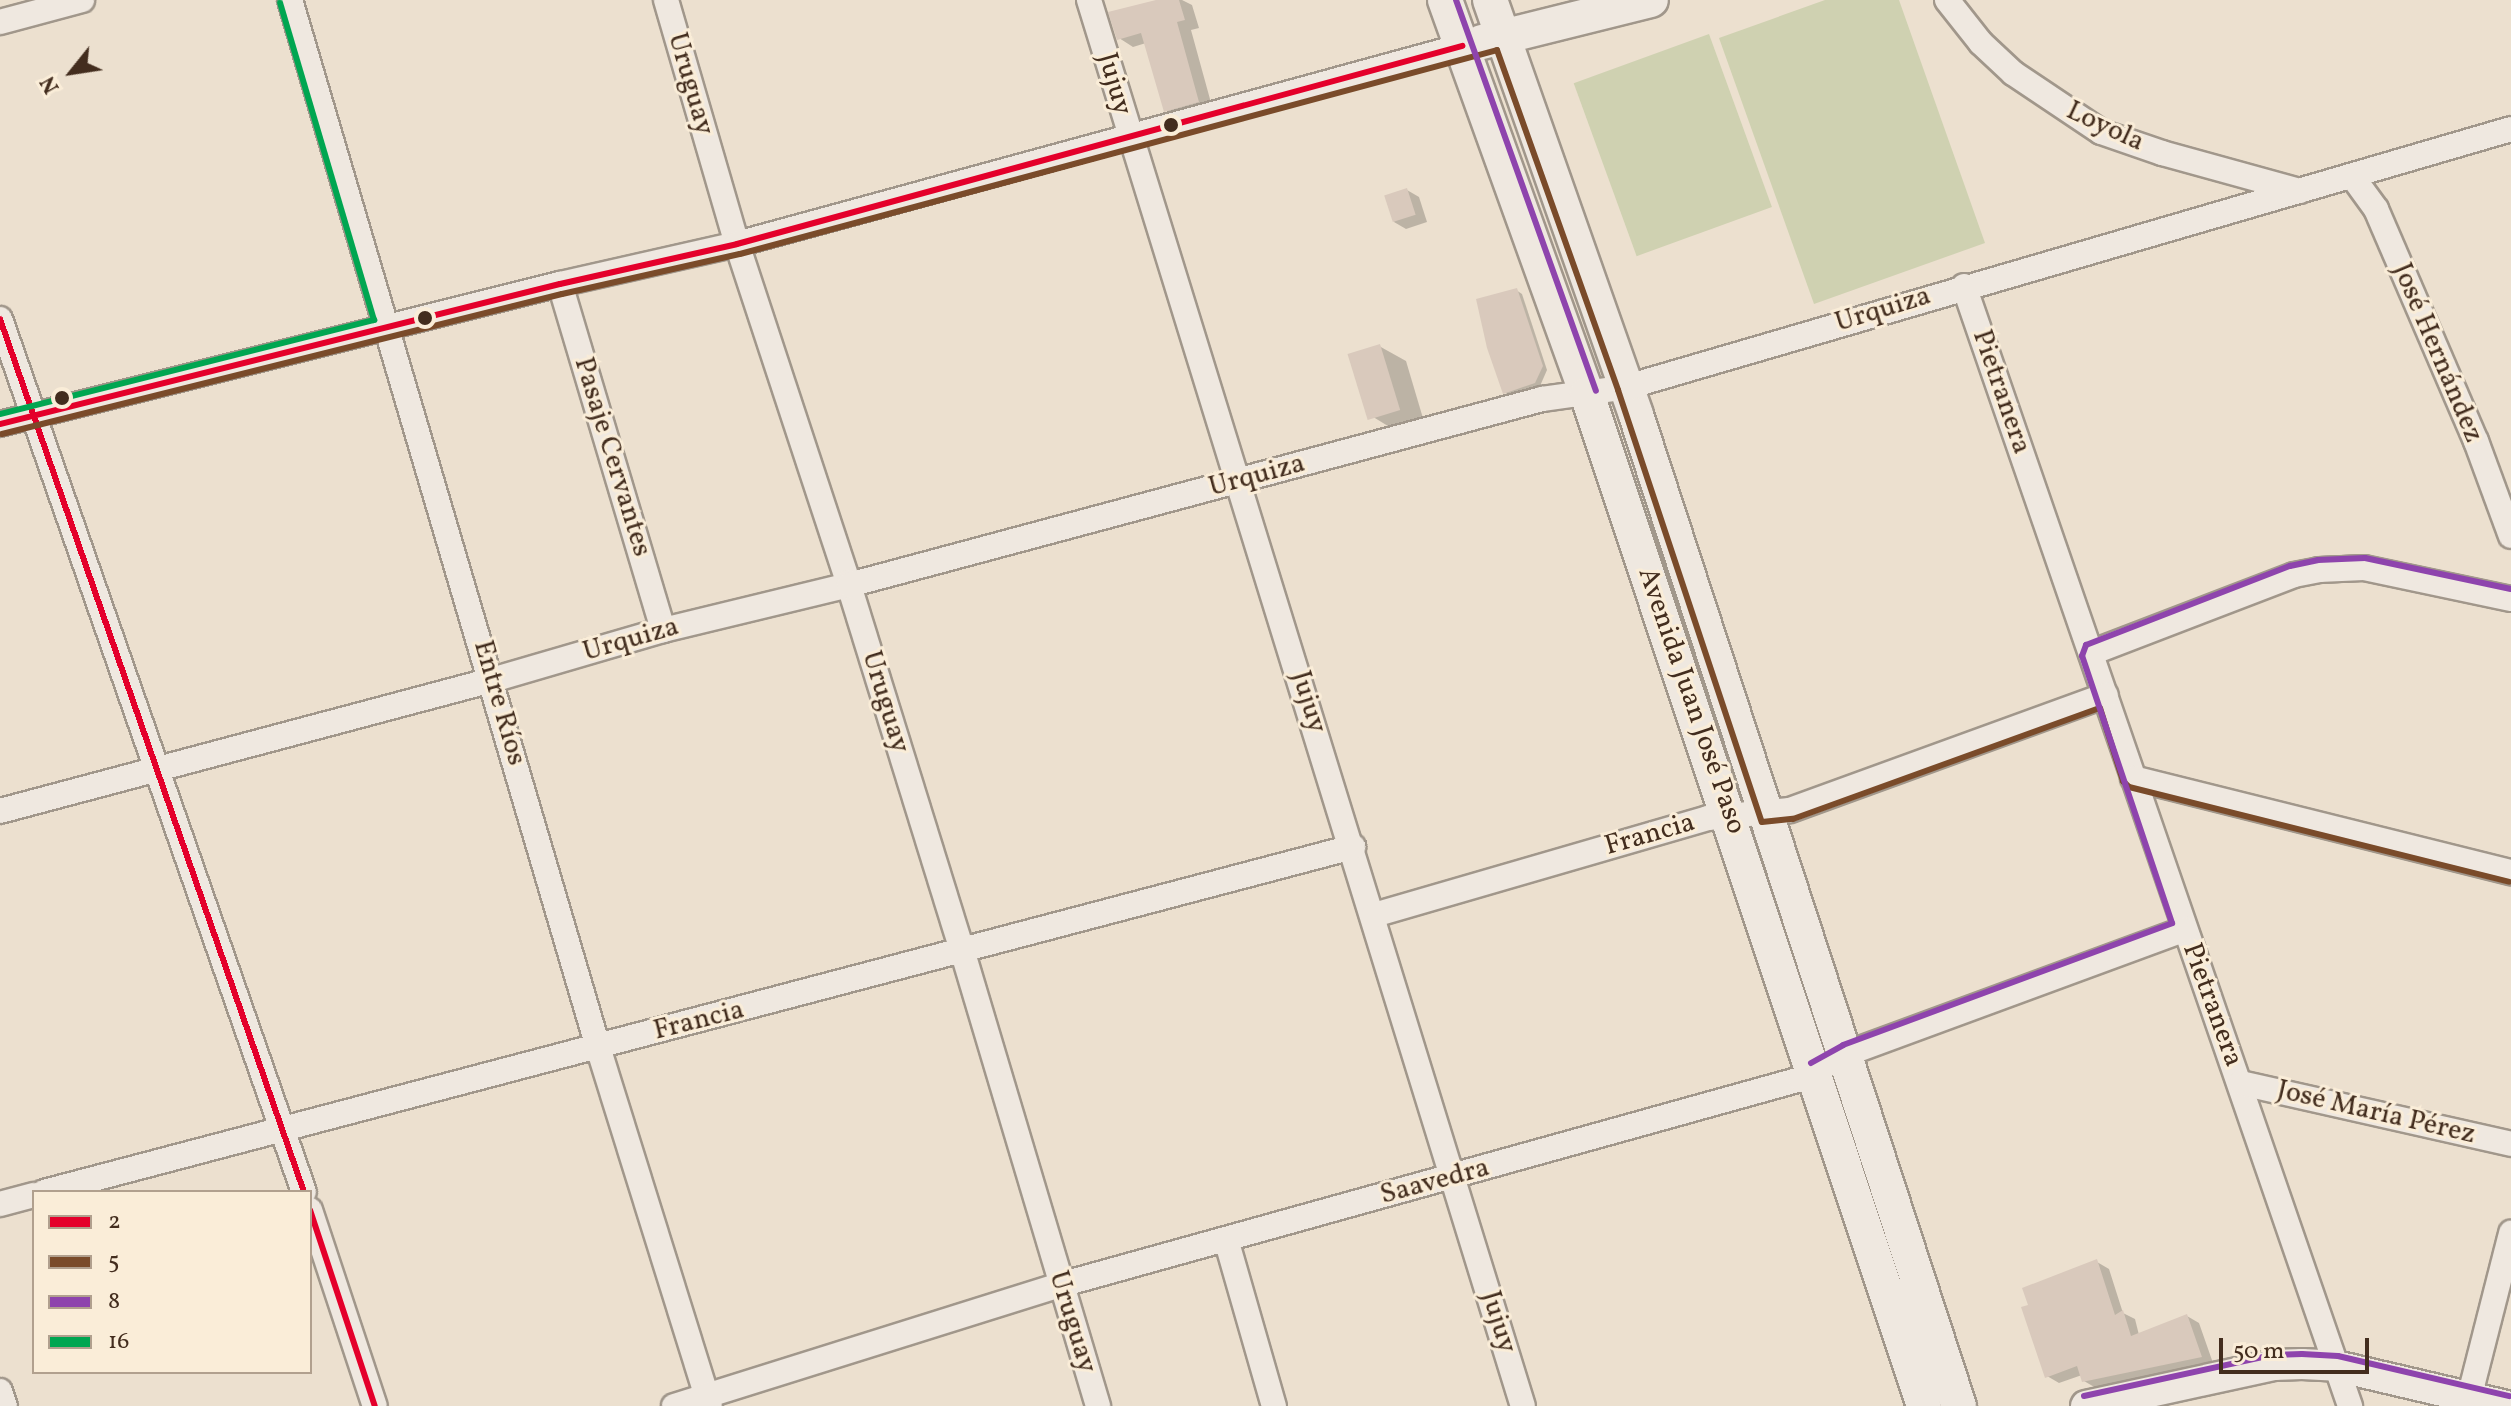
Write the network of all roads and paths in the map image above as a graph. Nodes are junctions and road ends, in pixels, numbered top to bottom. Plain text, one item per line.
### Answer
1 (82, 0) edge
2 (290, 0) edge
3 (666, 0) edge
4 (1089, 0) edge
5 (1445, 0) edge
6 (1490, 0) edge
7 (1651, 0) edge
8 (1947, 0) edge
9 (0, 22) edge
10 (1503, 38) junction
11 (1462, 46) junction
12 (2511, 129) edge
13 (1130, 139) junction
14 (2352, 176) junction
15 (2300, 191) junction
16 (737, 244) junction
17 (560, 284) junction
18 (1964, 286) junction
19 (0, 319) edge
20 (387, 327) junction
21 (1627, 387) junction
22 (1587, 394) junction
23 (32, 415) junction
24 (0, 424) edge
25 (1239, 481) junction
26 (2511, 536) edge
27 (849, 585) junction
28 (2511, 599) edge
29 (663, 630) junction
30 (2091, 653) junction
31 (492, 680) junction
32 (2106, 695) junction
33 (158, 769) junction
34 (2133, 778) junction
35 (0, 811) edge
36 (1768, 814) junction
37 (1730, 816) junction
38 (1353, 847) junction
39 (2511, 872) edge
40 (1374, 915) junction
41 (2185, 929) junction
42 (963, 953) junction
43 (598, 1047) junction
44 (1846, 1054) junction
45 (1816, 1072) junction
46 (2241, 1083) junction
47 (283, 1129) junction
48 (2511, 1144) edge
49 (1455, 1176) junction
50 (52, 1190) edge
51 (303, 1190) edge
52 (32, 1196) edge
53 (0, 1204) edge
54 (312, 1216) edge
55 (2511, 1233) edge
56 (1226, 1239) junction
57 (1060, 1285) junction
58 (2336, 1366) junction
59 (0, 1391) edge
60 (709, 1401) edge
61 (2468, 1401) edge
62 (5, 1406) edge
63 (375, 1406) edge
64 (674, 1406) edge
65 (1098, 1406) edge
66 (1274, 1406) edge
67 (1523, 1406) edge
68 (1924, 1406) edge
69 (1959, 1406) edge
70 (2086, 1406) edge
71 (2350, 1406) edge
72 (2507, 1406) edge

1 - 9 street
2 - 20 street, Entre Ríos
3 - 16 street, Uruguay
4 - 13 street, Jujuy
5 - 11 main road, Avenida Juan José Paso
6 - 10 main road, Avenida Juan José Paso
7 - 10 main road
8 - 15 street, Loyola
10 - 11 main road
10 - 21 main road, Avenida Juan José Paso
11 - 13 street
11 - 22 main road, Avenida Juan José Paso
12 - 14 street, Urquiza
13 - 16 street
13 - 25 street, Jujuy
14 - 15 street, Urquiza
14 - 26 street, José Hernández
15 - 18 street, Urquiza
16 - 17 street
16 - 27 street, Uruguay
17 - 20 street
17 - 29 street, Pasaje Cervantes
18 - 21 street, Urquiza
18 - 30 street, Pietranera
19 - 23 street
20 - 23 street
20 - 31 street, Entre Ríos
21 - 22 street, Urquiza
21 - 36 main road, Avenida Juan José Paso
22 - 25 street, Urquiza
22 - 37 main road, Avenida Juan José Paso
23 - 24 street
23 - 33 street
25 - 27 street, Urquiza
25 - 38 street, Jujuy
27 - 29 street, Urquiza
27 - 42 street, Uruguay
28 - 30 street
29 - 31 street, Urquiza
30 - 32 street, Pietranera
31 - 33 street, Urquiza
31 - 43 street, Entre Ríos
32 - 34 street, Pietranera
32 - 36 street, Francia
33 - 35 street, Urquiza
33 - 47 street
34 - 39 street
34 - 41 street, Pietranera
36 - 37 street, Francia
36 - 44 main road, Avenida Juan José Paso
37 - 40 street, Francia
37 - 45 main road, Avenida Juan José Paso
38 - 40 street, Jujuy
38 - 42 street, Francia
40 - 49 street, Jujuy
41 - 44 street, Saavedra
41 - 46 street, Pietranera
42 - 43 street, Francia
42 - 57 street, Uruguay
43 - 47 street, Francia
43 - 60 street, Entre Ríos
44 - 45 street, Saavedra
44 - 69 main road, Avenida Juan José Paso
45 - 49 street, Saavedra
45 - 68 main road, Avenida Juan José Paso
46 - 48 street, José María Pérez
46 - 58 street, Pietranera
47 - 50 street, Francia
47 - 51 street
49 - 56 street, Saavedra
49 - 67 street, Jujuy
52 - 53 street
54 - 63 street
55 - 61 street
56 - 57 street, Saavedra
56 - 66 street
57 - 60 street, Saavedra
57 - 65 street, Uruguay
58 - 61 street
58 - 70 street
58 - 71 street, Pietranera
59 - 62 street
60 - 64 street, Saavedra
61 - 72 street

